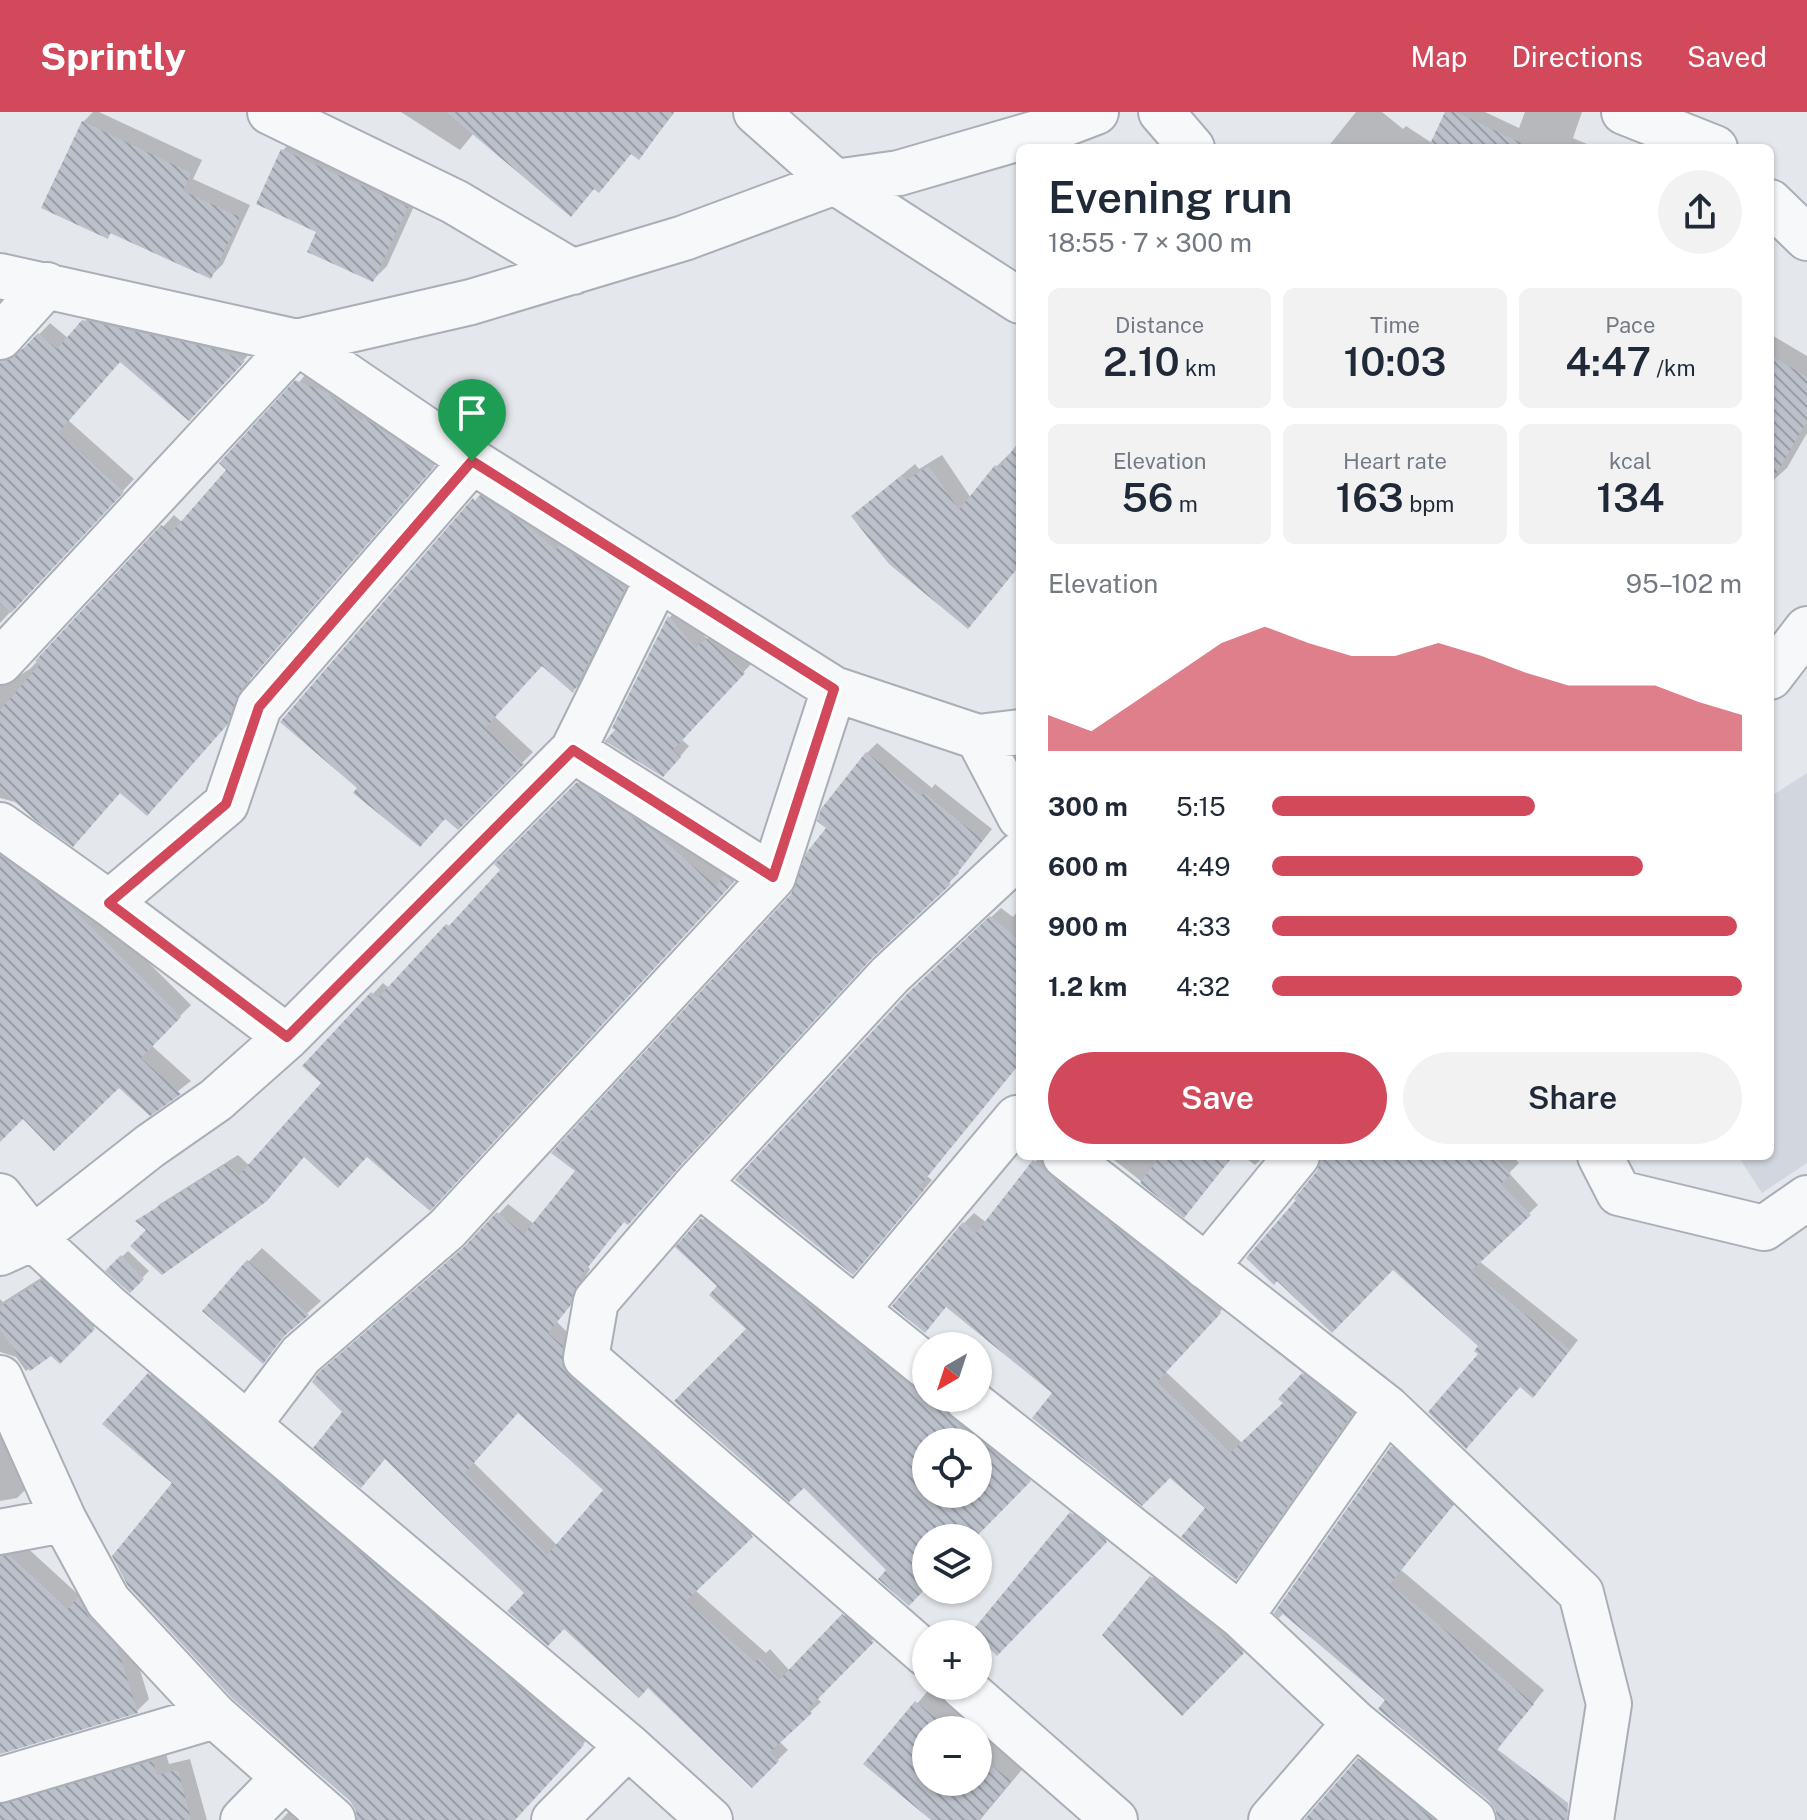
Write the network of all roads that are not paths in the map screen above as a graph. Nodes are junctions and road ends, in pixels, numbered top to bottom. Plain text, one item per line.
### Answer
1 (270, 112) edge
2 (756, 112) edge
3 (1096, 112) edge
4 (1161, 112) edge
5 (1624, 112) edge
6 (1189, 144) edge
7 (1705, 144) edge
8 (835, 182) junction
9 (1774, 193) edge
10 (1774, 206) edge
11 (1807, 217) edge
12 (1807, 238) edge
13 (573, 272) junction
14 (0, 276) edge
15 (47, 285) junction
16 (1016, 298) edge
17 (0, 337) edge
18 (297, 342) junction
19 (472, 461) junction
20 (657, 580) junction
21 (1807, 629) edge
22 (0, 662) edge
23 (1774, 672) edge
24 (834, 689) junction
25 (999, 734) edge
26 (573, 750) junction
27 (1016, 801) edge
28 (0, 825) edge
29 (1016, 858) edge
30 (773, 877) junction
31 (109, 903) junction
32 (287, 1037) junction
33 (1016, 1122) edge
34 (1070, 1160) edge
35 (1294, 1160) edge
36 (1602, 1160) edge
37 (698, 1183) junction
38 (0, 1196) edge
39 (1807, 1198) edge
40 (16, 1245) edge
41 (1206, 1267) junction
42 (856, 1310) junction
43 (912, 1355) edge
44 (0, 1378) edge
45 (1387, 1408) junction
46 (984, 1412) edge
47 (248, 1425) junction
48 (64, 1520) junction
49 (0, 1532) edge
50 (1241, 1616) junction
51 (912, 1642) edge
52 (978, 1700) edge
53 (215, 1716) junction
54 (1355, 1723) junction
55 (628, 1746) junction
56 (284, 1778) junction
57 (0, 1780) edge
58 (243, 1820) edge
59 (333, 1820) edge
60 (554, 1820) edge
61 (710, 1820) edge
62 (1115, 1820) edge
63 (1271, 1820) edge
64 (1473, 1820) edge
65 (1591, 1820) edge

1 - 13 street
2 - 8 street
3 - 8 street
4 - 6 street
5 - 7 street
8 - 13 street
8 - 16 street
9 - 11 street
10 - 12 street
13 - 18 street
14 - 15 street
15 - 17 street
15 - 18 street
18 - 19 street
18 - 22 street
19 - 20 street
19 - 31 street
20 - 24 street
20 - 26 street
21 - 23 street
24 - 25 street
24 - 30 street
25 - 27 street
26 - 30 street
26 - 32 street
28 - 31 street
29 - 37 street
30 - 47 street
31 - 32 street
32 - 40 street
33 - 42 street
34 - 41 street
35 - 41 street
36 - 39 street
37 - 42 street
37 - 51 street
38 - 40 street
40 - 47 street
41 - 45 street
42 - 43 street
44 - 48 street
45 - 50 street
45 - 65 street
46 - 50 street
47 - 55 street
48 - 49 street
48 - 53 street
50 - 54 street
52 - 62 street
53 - 56 street
53 - 57 street
54 - 63 street
54 - 64 street
55 - 60 street
55 - 61 street
56 - 58 street
56 - 59 street

